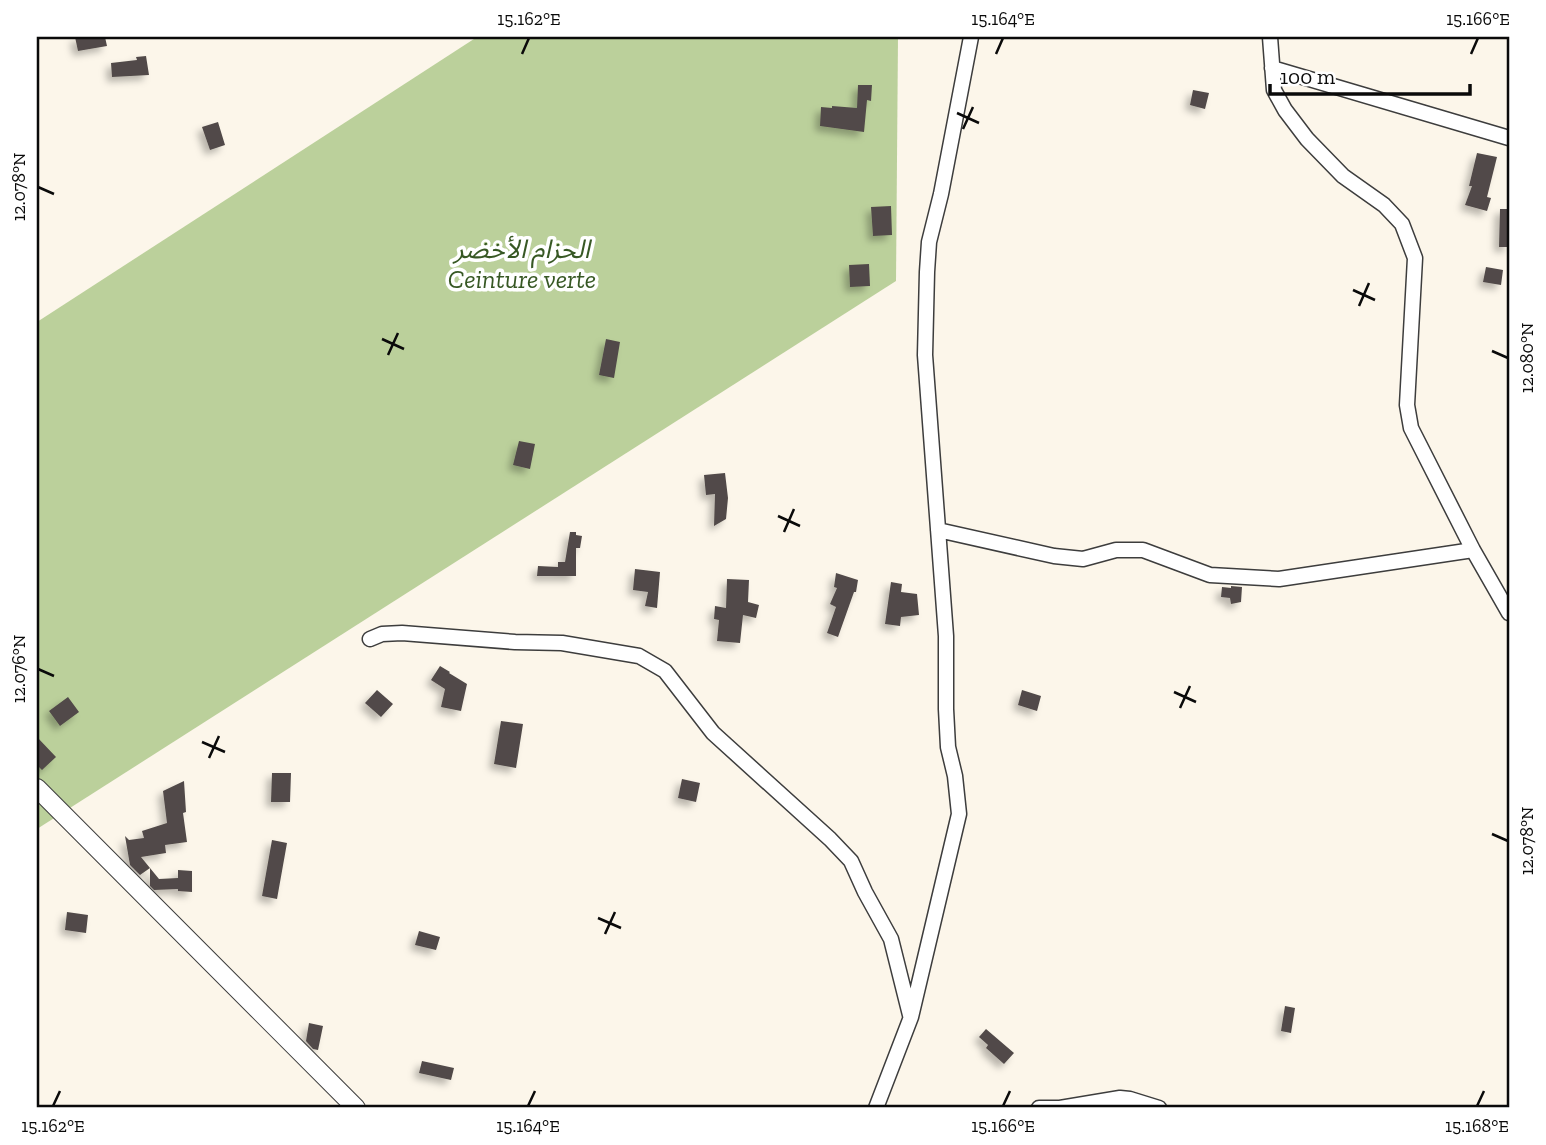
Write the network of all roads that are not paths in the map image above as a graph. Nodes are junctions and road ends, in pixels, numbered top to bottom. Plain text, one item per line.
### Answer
1 (971, 37) edge
2 (1270, 37) edge
3 (1272, 68) junction
4 (1509, 138) edge
5 (938, 530) junction
6 (1473, 550) junction
7 (1509, 613) edge
8 (370, 639) dead end
9 (37, 788) edge
10 (911, 1017) junction
11 (355, 1108) edge
12 (876, 1108) edge
13 (1039, 1108) edge
14 (1159, 1108) edge

1 - 5 street
2 - 3 street
3 - 4 street
3 - 6 street
5 - 6 street
5 - 10 street
6 - 7 street
8 - 10 street
9 - 11 street
10 - 12 street
13 - 14 street

